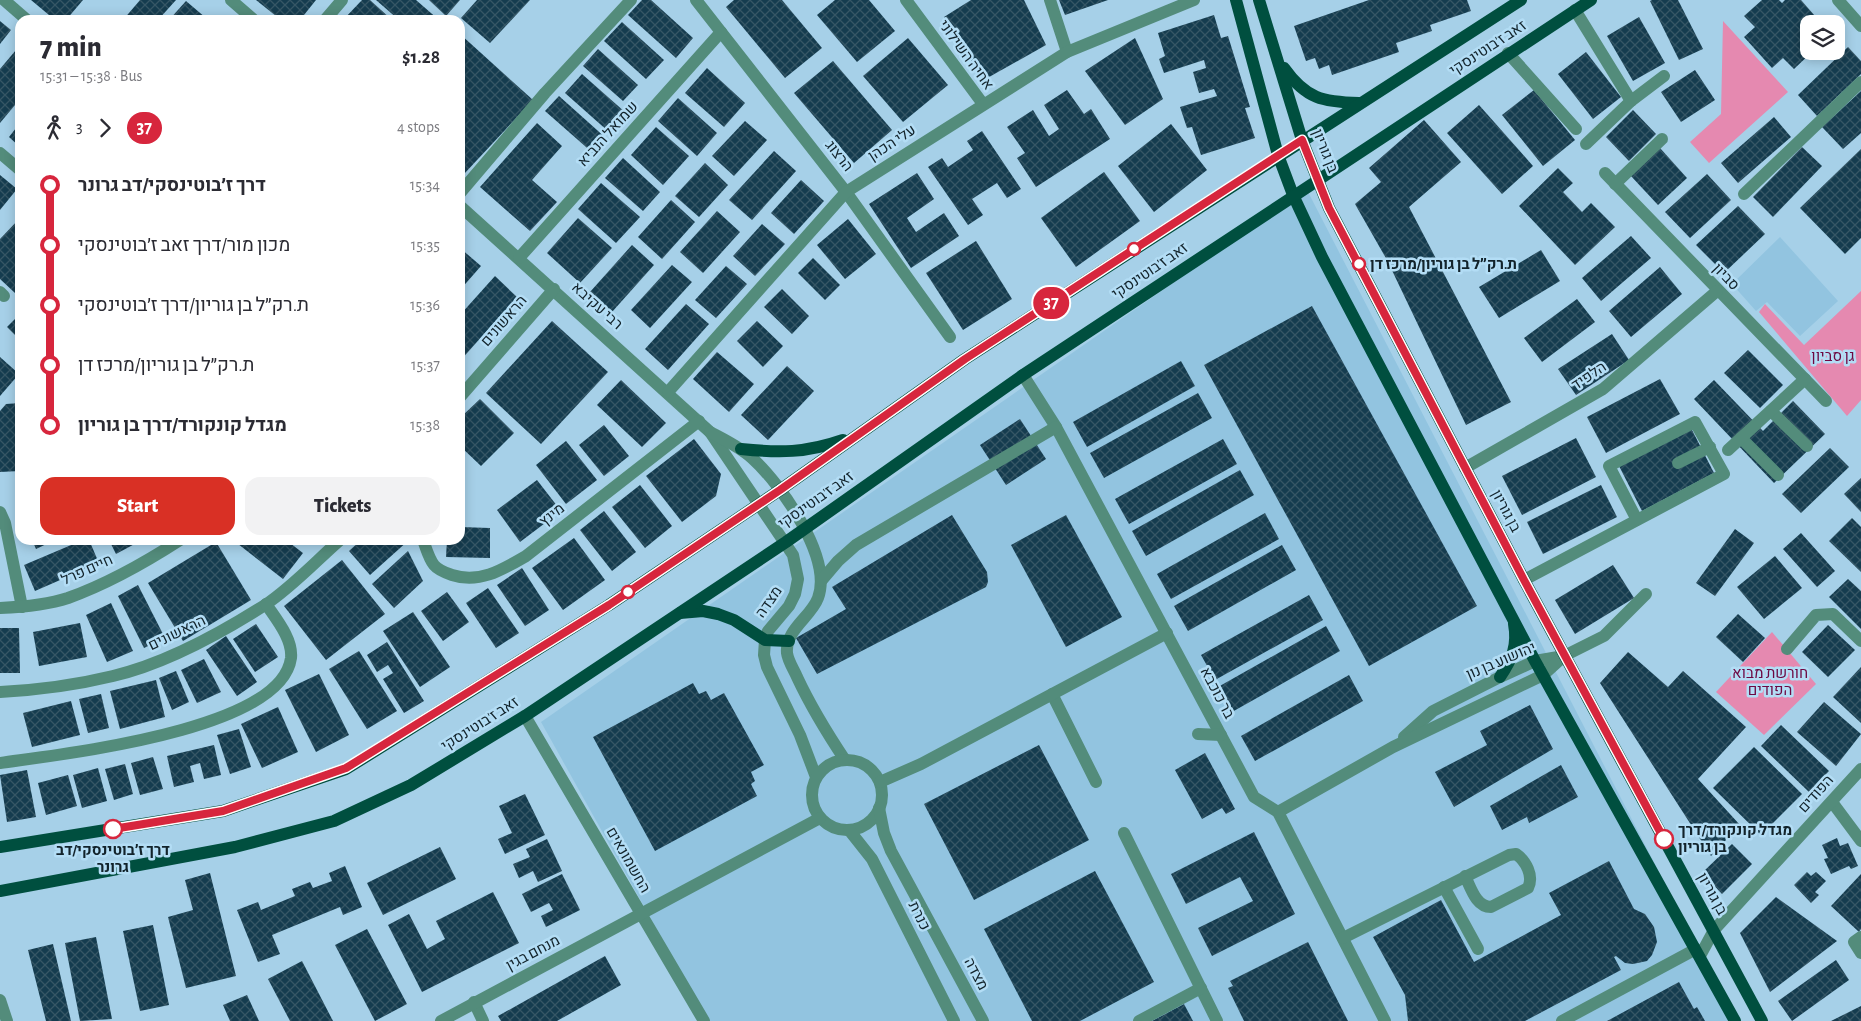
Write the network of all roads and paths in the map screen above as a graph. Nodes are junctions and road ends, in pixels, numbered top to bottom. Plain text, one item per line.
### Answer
1 (4, 0) edge
2 (231, 0) edge
3 (342, 0) edge
4 (631, 0) edge
5 (696, 0) edge
6 (906, 0) edge
7 (1050, 0) edge
8 (1194, 0) edge
9 (1236, 0) edge
10 (1259, 0) edge
11 (1521, 0) edge
12 (1838, 0) edge
13 (1582, 6) edge
14 (21, 15) edge
15 (248, 15) edge
16 (329, 15) edge
17 (1861, 26) edge
18 (721, 32) junction
19 (1068, 52) junction
20 (1508, 53) junction
21 (1278, 60) junction
22 (1664, 76) dead end
23 (1861, 82) edge
24 (1634, 98) junction
25 (1359, 103) junction
26 (983, 104) junction
27 (1576, 129) dead end
28 (1662, 139) dead end
29 (1302, 140) junction
30 (1586, 144) dead end
31 (0, 154) edge
32 (1278, 155) junction
33 (15, 166) edge
34 (1605, 173) dead end
35 (1319, 180) junction
36 (1615, 184) junction
37 (465, 187) edge
38 (846, 192) junction
39 (1744, 194) dead end
40 (1293, 195) junction
41 (465, 210) edge
42 (519, 258) junction
43 (554, 289) junction
44 (1717, 291) junction
45 (950, 337) dead end
46 (1023, 375) junction
47 (1805, 379) junction
48 (465, 390) edge
49 (668, 392) junction
50 (1826, 401) dead end
51 (1770, 411) junction
52 (699, 421) junction
53 (1056, 428) junction
54 (710, 432) junction
55 (860, 435) junction
56 (1741, 438) junction
57 (1807, 446) dead end
58 (740, 448) junction
59 (1710, 448) junction
60 (1728, 450) dead end
61 (1678, 463) dead end
62 (1465, 468) junction
63 (1778, 475) dead end
64 (780, 490) junction
65 (759, 504) junction
66 (0, 512) edge
67 (1637, 520) junction
68 (805, 528) junction
69 (786, 542) junction
70 (171, 545) edge
71 (334, 545) edge
72 (425, 545) edge
73 (1524, 580) junction
74 (821, 581) junction
75 (1646, 594) dead end
76 (266, 604) junction
77 (22, 607) junction
78 (0, 608) edge
79 (1511, 612) junction
80 (678, 613) junction
81 (1167, 633) junction
82 (765, 640) junction
83 (789, 641) junction
84 (1861, 641) edge
85 (1787, 649) dead end
86 (1564, 656) junction
87 (1535, 660) junction
88 (1543, 675) junction
89 (1500, 677) junction
90 (0, 692) edge
91 (1052, 694) junction
92 (525, 716) junction
93 (1198, 734) dead end
94 (1221, 735) junction
95 (1393, 747) junction
96 (845, 760) junction
97 (0, 763) edge
98 (1861, 769) edge
99 (816, 777) junction
100 (880, 782) junction
101 (1096, 782) dead end
102 (1832, 802) junction
103 (879, 808) junction
104 (1278, 812) junction
105 (820, 818) junction
106 (849, 830) junction
107 (1124, 832) dead end
108 (1861, 841) edge
109 (0, 848) edge
110 (1465, 876) junction
111 (1444, 887) junction
112 (0, 891) edge
113 (640, 914) junction
114 (1714, 930) junction
115 (1861, 937) edge
116 (1343, 938) junction
117 (1478, 949) dead end
118 (1698, 953) junction
119 (1861, 953) edge
120 (1201, 988) junction
121 (0, 992) edge
122 (0, 1000) edge
123 (474, 1002) junction
124 (7, 1021) edge
125 (441, 1021) edge
126 (484, 1021) edge
127 (704, 1021) edge
128 (954, 1021) edge
129 (983, 1021) edge
130 (1139, 1021) edge
131 (1217, 1021) edge
132 (1385, 1021) edge
133 (1562, 1021) edge
134 (1735, 1021) edge
135 (1762, 1021) edge

1 - 14 street
2 - 15 street
3 - 16 street
4 - 37 street
5 - 18 street, הרצוג
6 - 26 street, אחיה השילוני
7 - 19 street
8 - 19 street, עלי הכהן
9 - 32 main road
10 - 21 main road, בן גוריון
11 - 25 main road, זאב ז'בוטינסקי
12 - 17 street
13 - 20 main road, זאב ז'בוטינסקי
13 - 24 street
18 - 38 street, הרצוג
18 - 42 street, שמואל הנביא
19 - 26 street, עלי הכהן
20 - 27 street
20 - 35 main road, זאב ז'בוטינסקי
21 - 25 main road
21 - 29 main road, בן גוריון
22 - 24 street
23 - 39 street
24 - 30 street
25 - 29 main road, זאב ז'בוטינסקי
26 - 38 street, עלי הכהן
28 - 36 street
29 - 32 main road, זאב ז'בוטינסקי
29 - 35 main road, בן גוריון
31 - 33 street
32 - 40 main road
32 - 55 main road, זאב ז'בוטינסקי
34 - 36 street, סביון
35 - 40 main road, זאב ז'בוטינסקי
35 - 62 main road, בן גוריון
36 - 44 street, סביון
38 - 45 street, הרצוג
38 - 49 street, עלי הכהן
40 - 46 main road, זאב ז'בוטינסקי
40 - 79 main road
41 - 42 street, רבי עקיבא
42 - 43 street, רבי עקיבא
43 - 48 street, הראשונים
43 - 49 street, רבי עקיבא
44 - 47 street, סביון
44 - 62 street, הלפיד
46 - 53 street, בר כוכבא
46 - 68 main road, זאב ז'בוטינסקי
47 - 50 street, סביון
47 - 51 street
49 - 52 street, רבי עקיבא
51 - 56 street
51 - 57 street
52 - 54 street, רבי עקיבא
52 - 72 street, מינץ
53 - 74 street
53 - 81 street, בר כוכבא
54 - 58 street, רבי עקיבא
54 - 65 street, רבי עקיבא
55 - 58 main road
55 - 64 main road, זאב ז'בוטינסקי
56 - 60 street
56 - 63 street
58 - 64 street, רבי עקיבא
59 - 61 street
59 - 67 street
59 - 67 street
62 - 73 main road, בן גוריון
64 - 65 main road, זאב ז'בוטינסקי
64 - 68 street, רבי עקיבא
65 - 69 street, מצדה
65 - 109 main road, זאב ז'בוטינסקי
66 - 77 street
67 - 73 street
68 - 69 main road, זאב ז'בוטינסקי
68 - 74 street
69 - 80 main road, זאב ז'בוטינסקי
69 - 82 street, מצדה
70 - 77 street, חיים פרל
71 - 76 street, הראשונים
73 - 86 main road, בן גוריון
74 - 83 street
75 - 86 street
76 - 90 street, הראשונים
76 - 97 street
77 - 78 street, חיים פרל
79 - 87 main road
79 - 89 main road
80 - 82 main road
80 - 92 main road, זאב ז'בוטינסקי
81 - 91 street
81 - 94 street, בר כוכבא
82 - 83 main road
82 - 99 street, מצדה
83 - 96 street
84 - 85 street
86 - 87 street, יהושוע בן נון
86 - 88 street, יהושוע בן נון
86 - 114 main road, בן גוריון
87 - 88 main road
87 - 89 street, יהושוע בן נון
88 - 95 street, יהושוע בן נון
88 - 118 main road
89 - 95 street, יהושוע בן נון
91 - 100 street
91 - 101 street
92 - 112 main road, זאב ז'בוטינסקי
92 - 113 street, החשמונאים
93 - 94 street
94 - 104 street, בר כוכבא
95 - 104 street, יהושוע בן נון
96 - 99 street
96 - 100 street
98 - 102 street, הפודים
99 - 105 street
100 - 103 street
102 - 108 street
102 - 114 street, הפודים
103 - 106 street
103 - 129 street, מצדה
104 - 116 street
105 - 106 street
105 - 113 street, מנחם בגין
106 - 128 street, כנרת
107 - 120 street
110 - 110 street
110 - 111 street
111 - 116 street
111 - 117 street
113 - 123 street, מנחם בגין
113 - 127 street, החשמונאים
114 - 118 street, הפודים
114 - 135 main road, בן גוריון
115 - 119 street
116 - 132 street
118 - 133 street
118 - 134 main road
120 - 130 street
120 - 131 street
121 - 122 street
122 - 124 street
123 - 125 street, מנחם בגין
123 - 126 street

